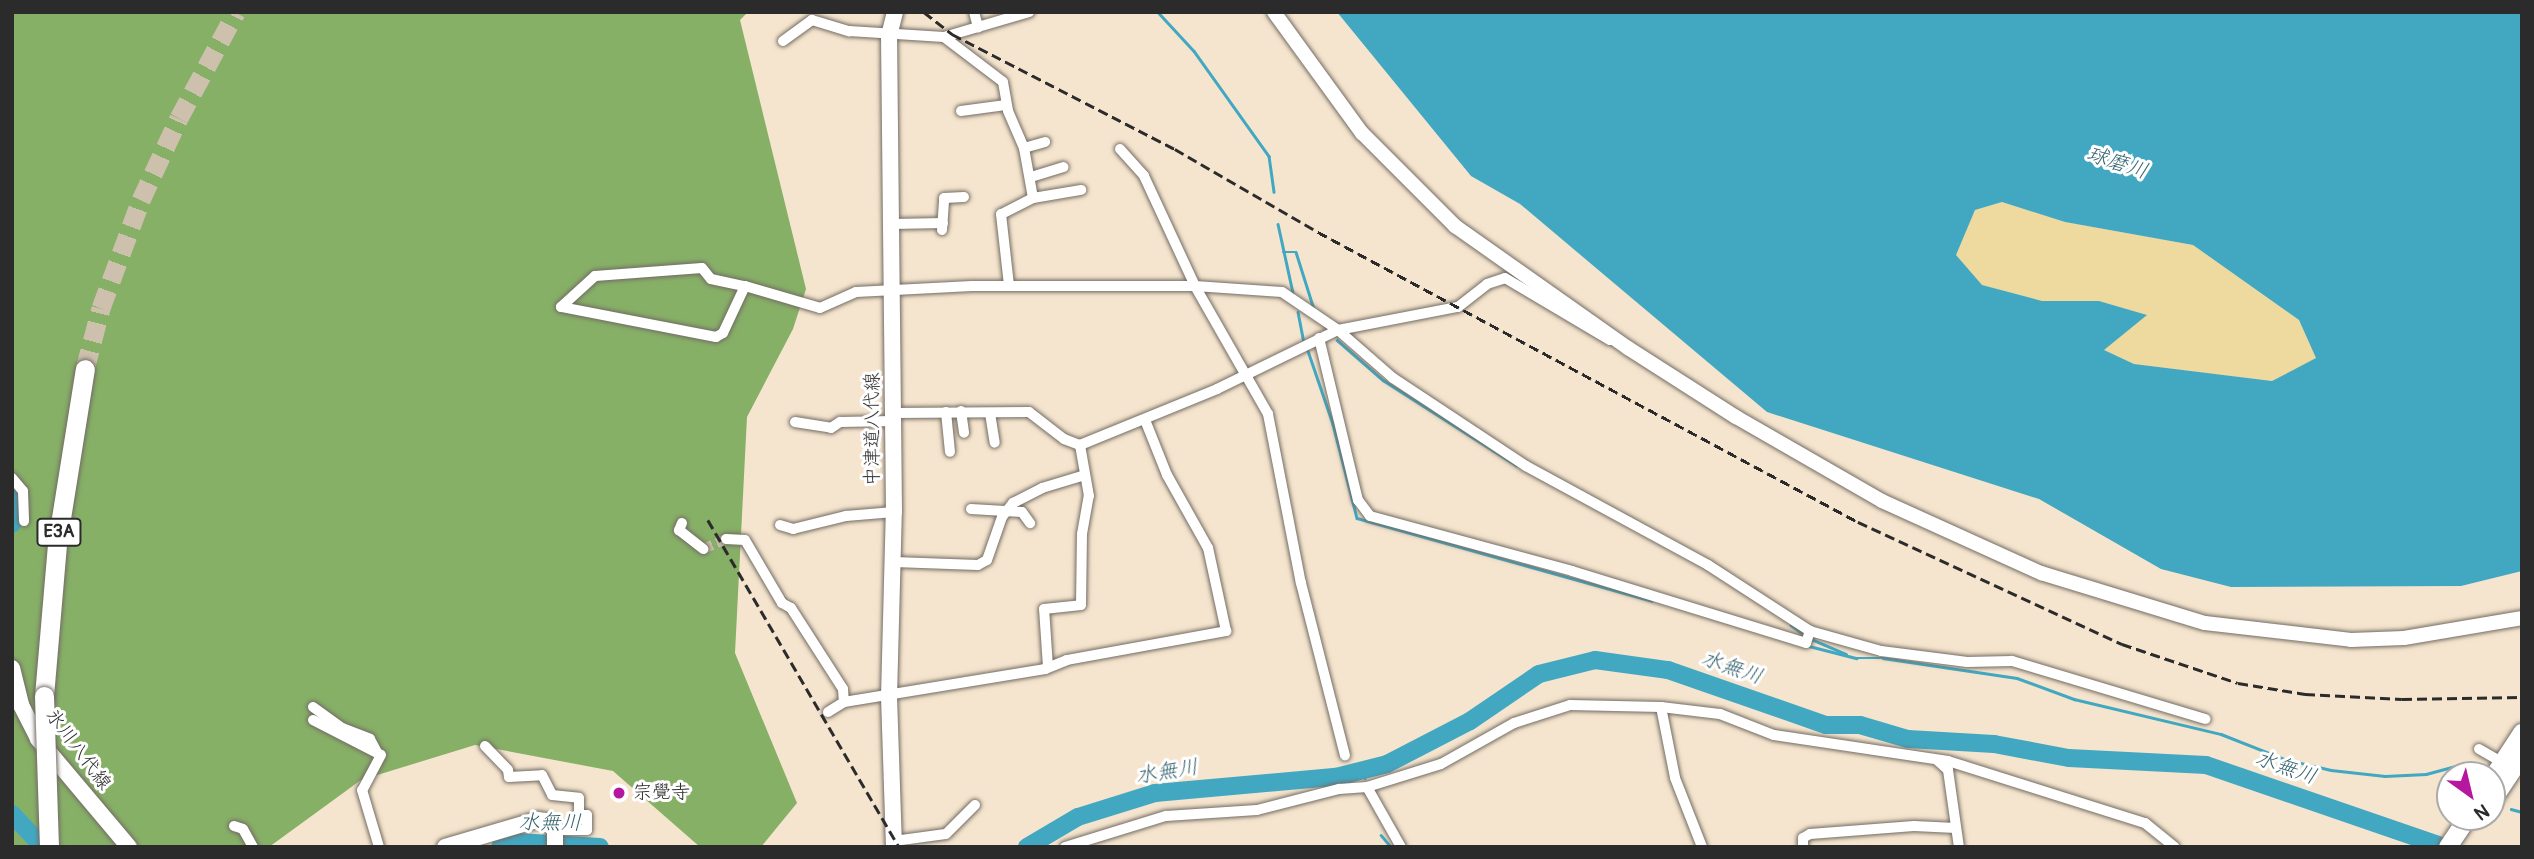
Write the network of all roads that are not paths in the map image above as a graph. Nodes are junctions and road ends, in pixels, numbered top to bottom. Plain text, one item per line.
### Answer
1 (813, 12) edge
2 (895, 12) edge
3 (974, 12) edge
4 (1030, 12) edge
5 (1274, 12) edge
6 (1015, 14) edge
7 (978, 27) junction
8 (849, 32) junction
9 (889, 36) junction
10 (944, 37) junction
11 (783, 41) dead end
12 (1006, 105) junction
13 (961, 111) dead end
14 (1045, 142) dead end
15 (1024, 148) junction
16 (1120, 149) dead end
17 (1064, 167) dead end
18 (1031, 177) junction
19 (1081, 190) dead end
20 (964, 197) dead end
21 (1033, 198) junction
22 (891, 224) junction
23 (1009, 285) junction
24 (745, 286) junction
25 (1195, 286) junction
26 (893, 288) junction
27 (1338, 330) junction
28 (1319, 338) junction
29 (1628, 348) junction
30 (85, 369) tunnel mouth
31 (1246, 373) junction
32 (961, 411) junction
33 (946, 412) junction
34 (990, 413) junction
35 (894, 417) junction
36 (1145, 420) junction
37 (795, 422) dead end
38 (964, 433) dead end
39 (995, 443) dead end
40 (1080, 444) junction
41 (950, 452) dead end
42 (1085, 475) junction
43 (12, 478) edge
44 (971, 509) dead end
45 (1007, 510) junction
46 (894, 512) junction
47 (24, 521) dead end
48 (682, 523) dead end
49 (1030, 523) dead end
50 (780, 525) dead end
51 (726, 539) dead end
52 (703, 549) dead end
53 (894, 562) junction
54 (2522, 618) edge
55 (1810, 631) junction
56 (1048, 667) junction
57 (12, 668) edge
58 (890, 697) junction
59 (844, 702) junction
60 (313, 707) dead end
61 (1661, 707) junction
62 (828, 712) dead end
63 (2205, 719) dead end
64 (313, 720) dead end
65 (2522, 733) edge
66 (485, 746) dead end
67 (2479, 749) dead end
68 (378, 754) junction
69 (1345, 755) dead end
70 (2522, 756) edge
71 (1935, 758) junction
72 (2499, 761) edge
73 (2503, 761) edge
74 (2506, 780) edge
75 (1367, 787) junction
76 (975, 805) dead end
77 (234, 826) dead end
78 (1956, 828) junction
79 (2463, 831) edge
80 (555, 837) edge
81 (894, 844) edge
82 (49, 847) edge
83 (129, 847) edge
84 (254, 847) edge
85 (379, 847) edge
86 (445, 847) edge
87 (1065, 847) edge
88 (1401, 847) edge
89 (1702, 847) edge
90 (1803, 847) edge
91 (1959, 847) edge
92 (2175, 847) edge
93 (2448, 847) edge

1 - 8 street
2 - 9 main road, 中津道八代線
3 - 7 street
4 - 6 street
5 - 29 street
6 - 7 street
7 - 10 street
8 - 9 street
8 - 11 street
9 - 10 street
9 - 22 main road, 中津道八代線
10 - 12 street
12 - 13 street
12 - 15 street
14 - 15 street
15 - 18 street
16 - 25 street
17 - 18 street
18 - 21 street
19 - 21 street
20 - 22 street
21 - 23 street
22 - 26 main road, 中津道八代線
23 - 25 street
23 - 26 street
24 - 24 street
24 - 26 street
25 - 27 street
25 - 31 street
26 - 35 main road, 中津道八代線
27 - 28 street
27 - 29 street
27 - 55 street
28 - 31 street
28 - 55 street
29 - 54 street
30 - 82 highway, E3A, bridge
31 - 36 street
31 - 69 street
32 - 33 street
32 - 34 street
32 - 38 street
33 - 35 street
33 - 41 street
34 - 39 street
34 - 40 street
35 - 37 street
35 - 46 main road, 中津道八代線
36 - 40 street
36 - 56 street
40 - 42 street
42 - 45 street
42 - 56 street
43 - 47 street
44 - 45 street
45 - 49 street
45 - 53 street
46 - 50 street
46 - 53 main road, 中津道八代線
48 - 52 street
51 - 59 street
53 - 58 main road, 中津道八代線
55 - 63 street
56 - 58 street
57 - 83 main road, 氷川八代線
58 - 59 street
58 - 81 main road, 中津道八代線
59 - 62 street
60 - 68 street
61 - 71 street
61 - 75 street
61 - 89 street
64 - 68 street
65 - 73 highway
66 - 80 street
67 - 72 street
68 - 85 street
70 - 74 highway
71 - 78 street
71 - 92 street
75 - 87 street
75 - 88 street
76 - 81 street
77 - 84 street
78 - 90 street
78 - 91 street
79 - 93 highway
80 - 86 main road

